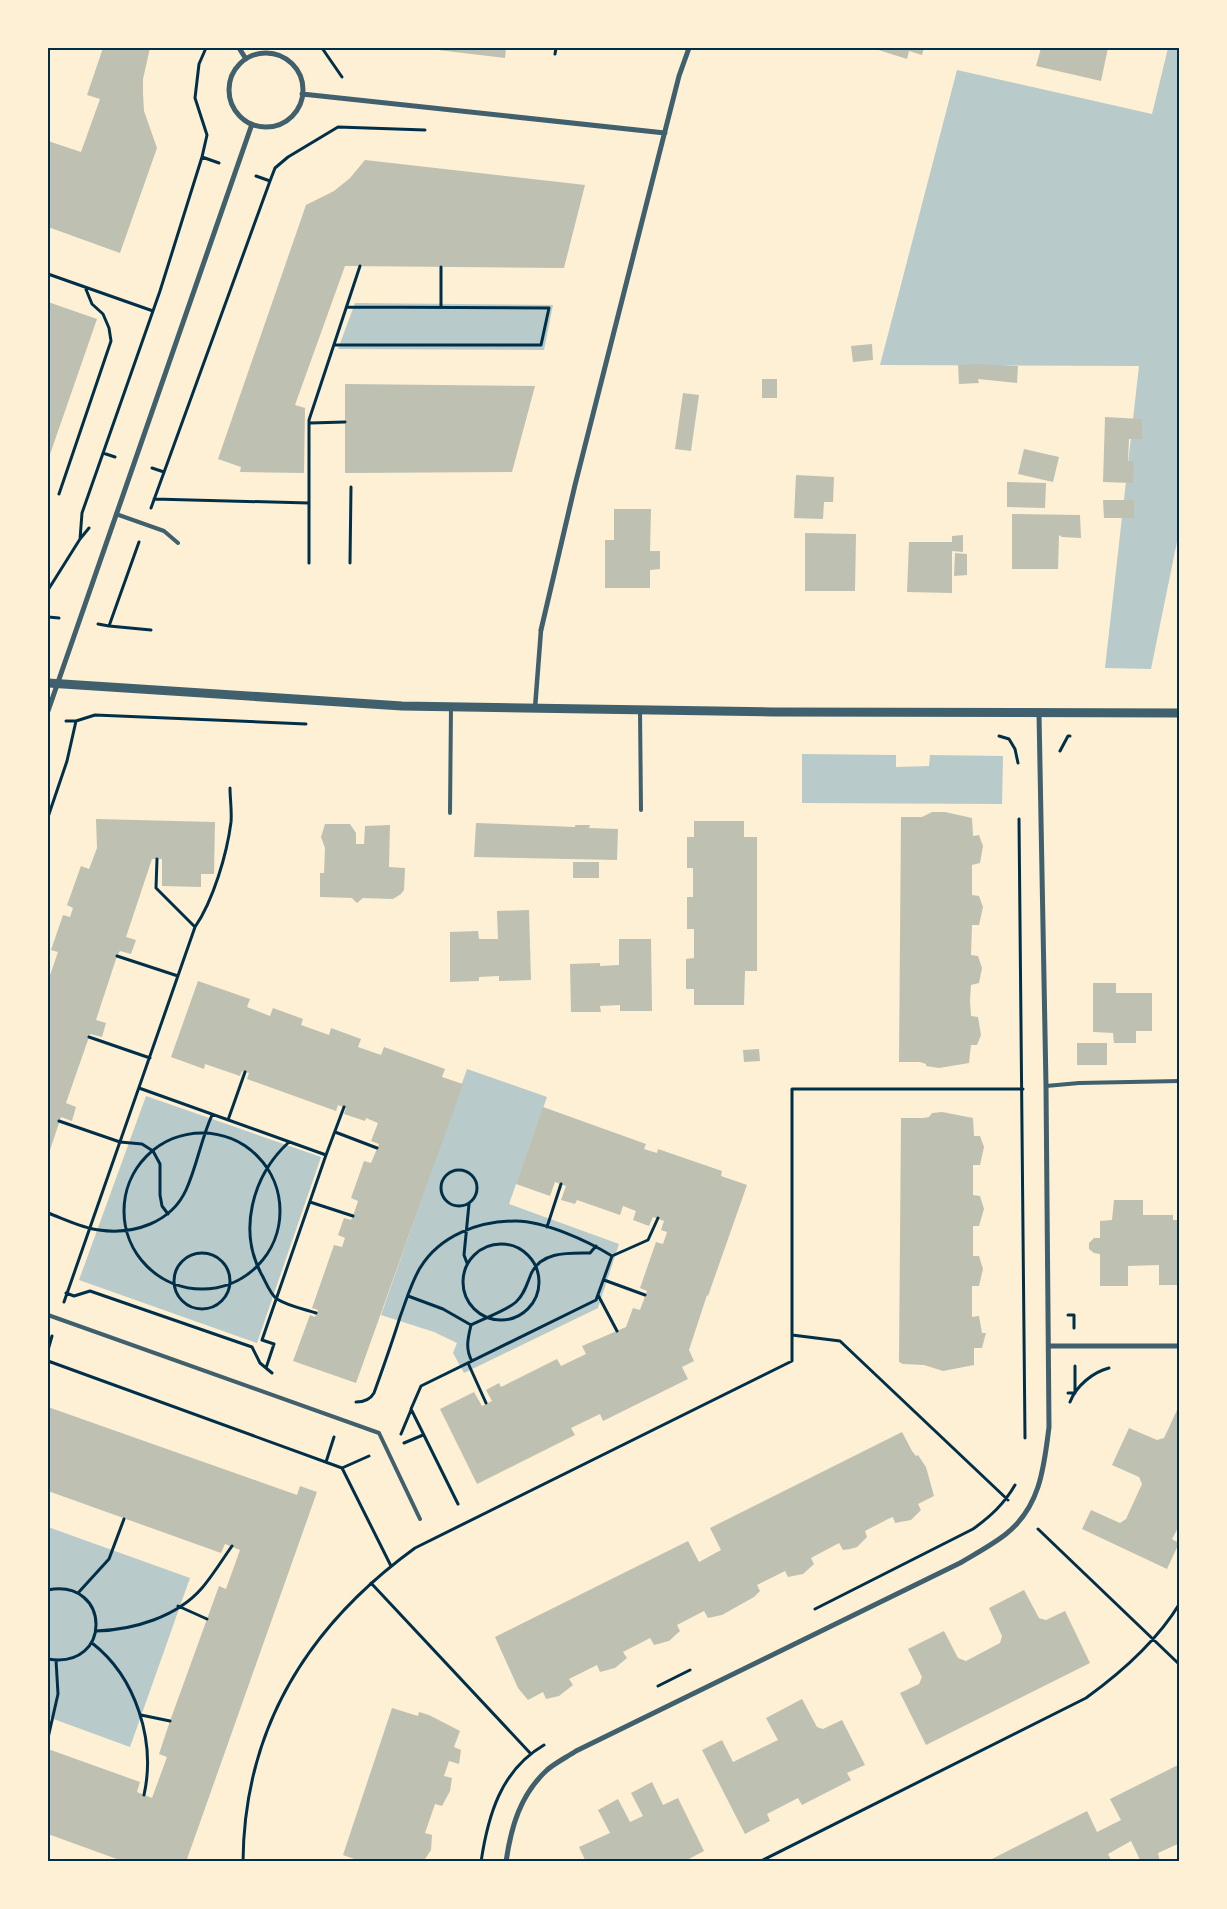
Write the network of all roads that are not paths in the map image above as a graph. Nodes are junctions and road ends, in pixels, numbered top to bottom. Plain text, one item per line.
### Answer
1 (239, 48) edge
2 (689, 48) edge
3 (246, 59) junction
4 (302, 94) junction
5 (252, 124) junction
6 (666, 133) junction
7 (116, 514) junction
8 (178, 543) dead end
9 (541, 630) joint
10 (48, 683) edge
11 (58, 684) junction
12 (451, 707) junction
13 (535, 708) junction
14 (640, 710) junction
15 (48, 711) edge
16 (1039, 713) junction
17 (1180, 713) edge
18 (641, 810) dead end
19 (450, 813) dead end
20 (1180, 1081) edge
21 (1046, 1086) junction
22 (48, 1315) edge
23 (1049, 1346) junction
24 (1180, 1346) edge
25 (420, 1519) dead end
26 (506, 1862) edge

1 - 3 street
2 - 6 street
3 - 4 street
3 - 5 street
4 - 5 street
4 - 6 street
5 - 7 street
6 - 9 street
7 - 8 lane
7 - 11 street
9 - 13 street
10 - 11 street
11 - 12 street
11 - 15 street
12 - 13 street
12 - 19 lane
13 - 14 street
14 - 16 street
14 - 18 lane
16 - 17 street
16 - 21 street
20 - 21 lane
21 - 23 street
22 - 25 lane
23 - 24 street
23 - 26 street

